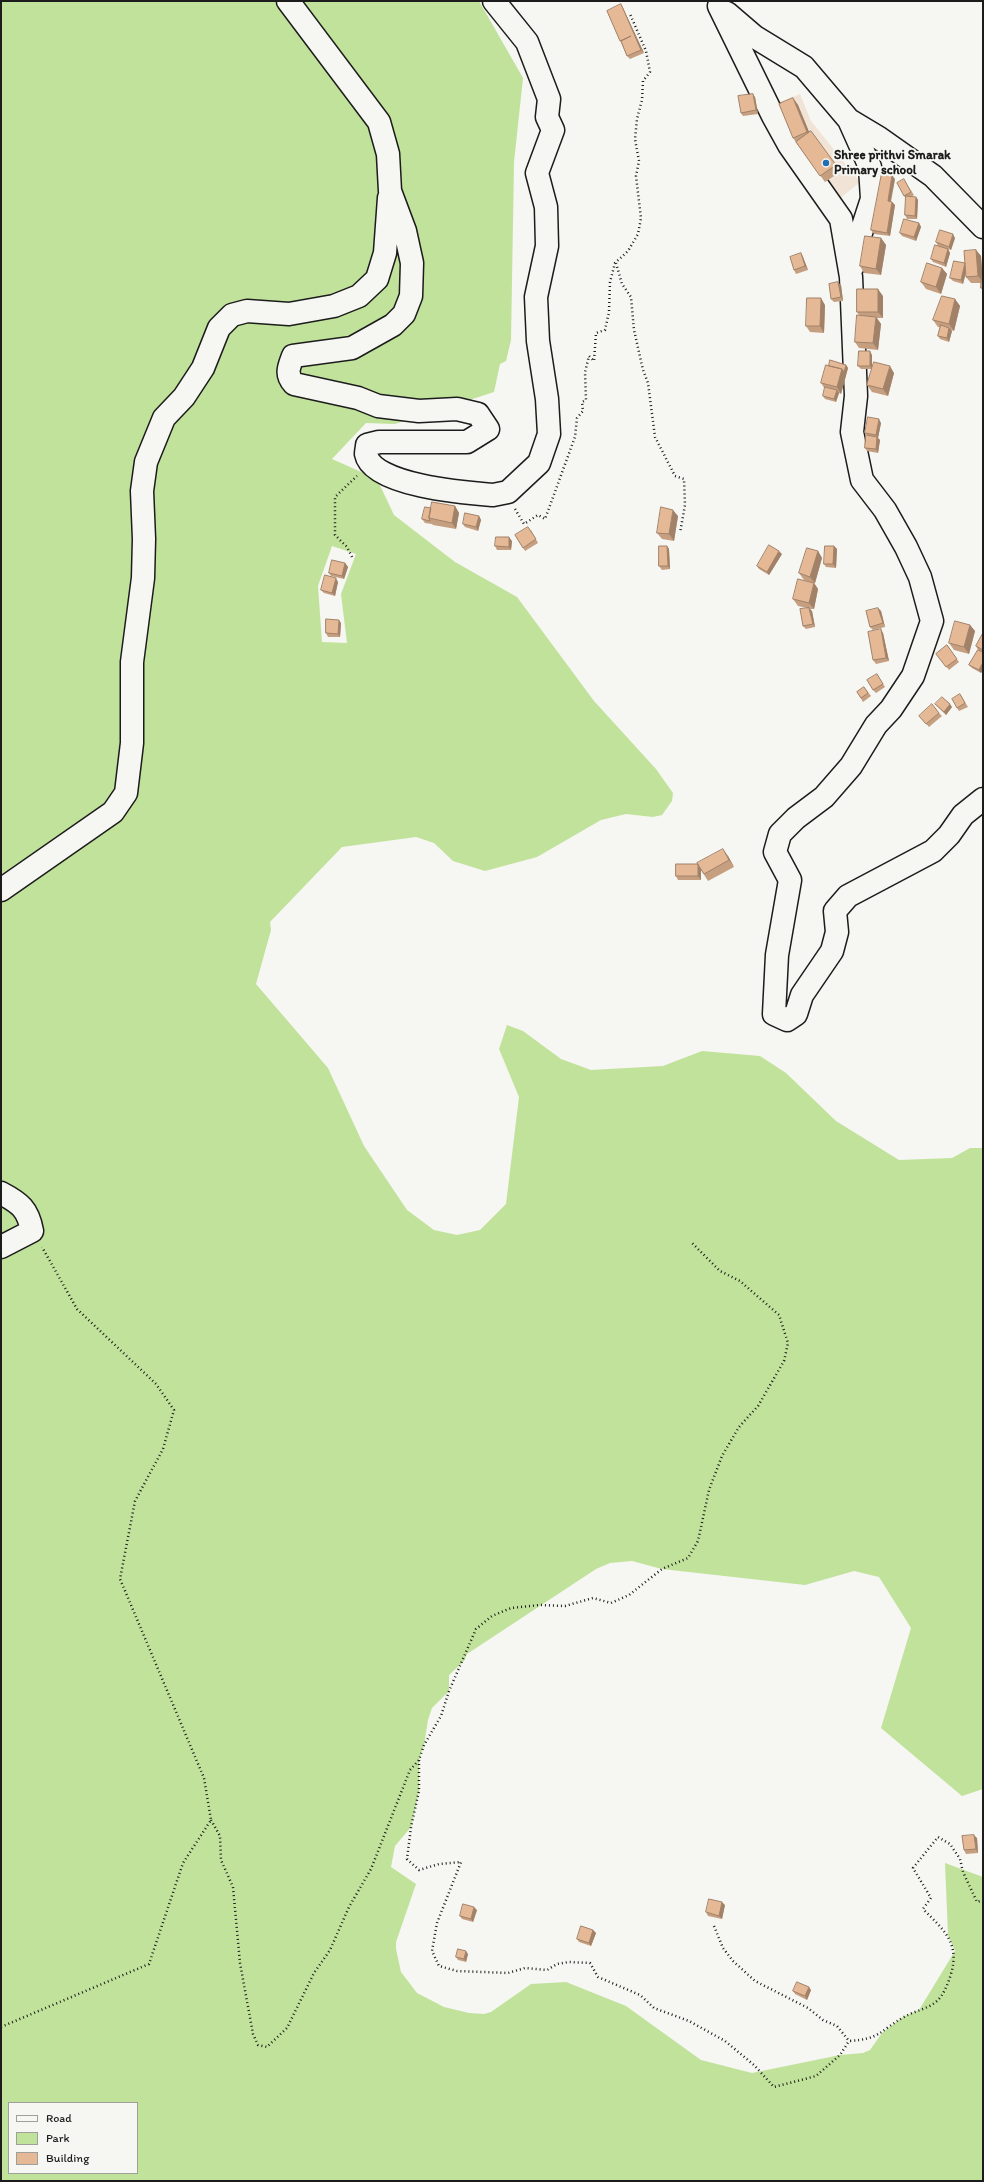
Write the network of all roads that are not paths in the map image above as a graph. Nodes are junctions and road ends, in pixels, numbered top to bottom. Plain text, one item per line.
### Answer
1 (288, 1) edge
2 (494, 1) edge
3 (717, 4) edge
4 (849, 120) junction
5 (390, 191) junction
6 (983, 227) edge
7 (851, 277) junction
8 (983, 799) edge
9 (1, 890) edge
10 (1, 1193) edge
11 (1, 1246) edge

1 - 5 street
2 - 5 street
3 - 4 street
3 - 7 street
4 - 6 street
4 - 7 street
5 - 9 street
7 - 8 street
10 - 11 street

